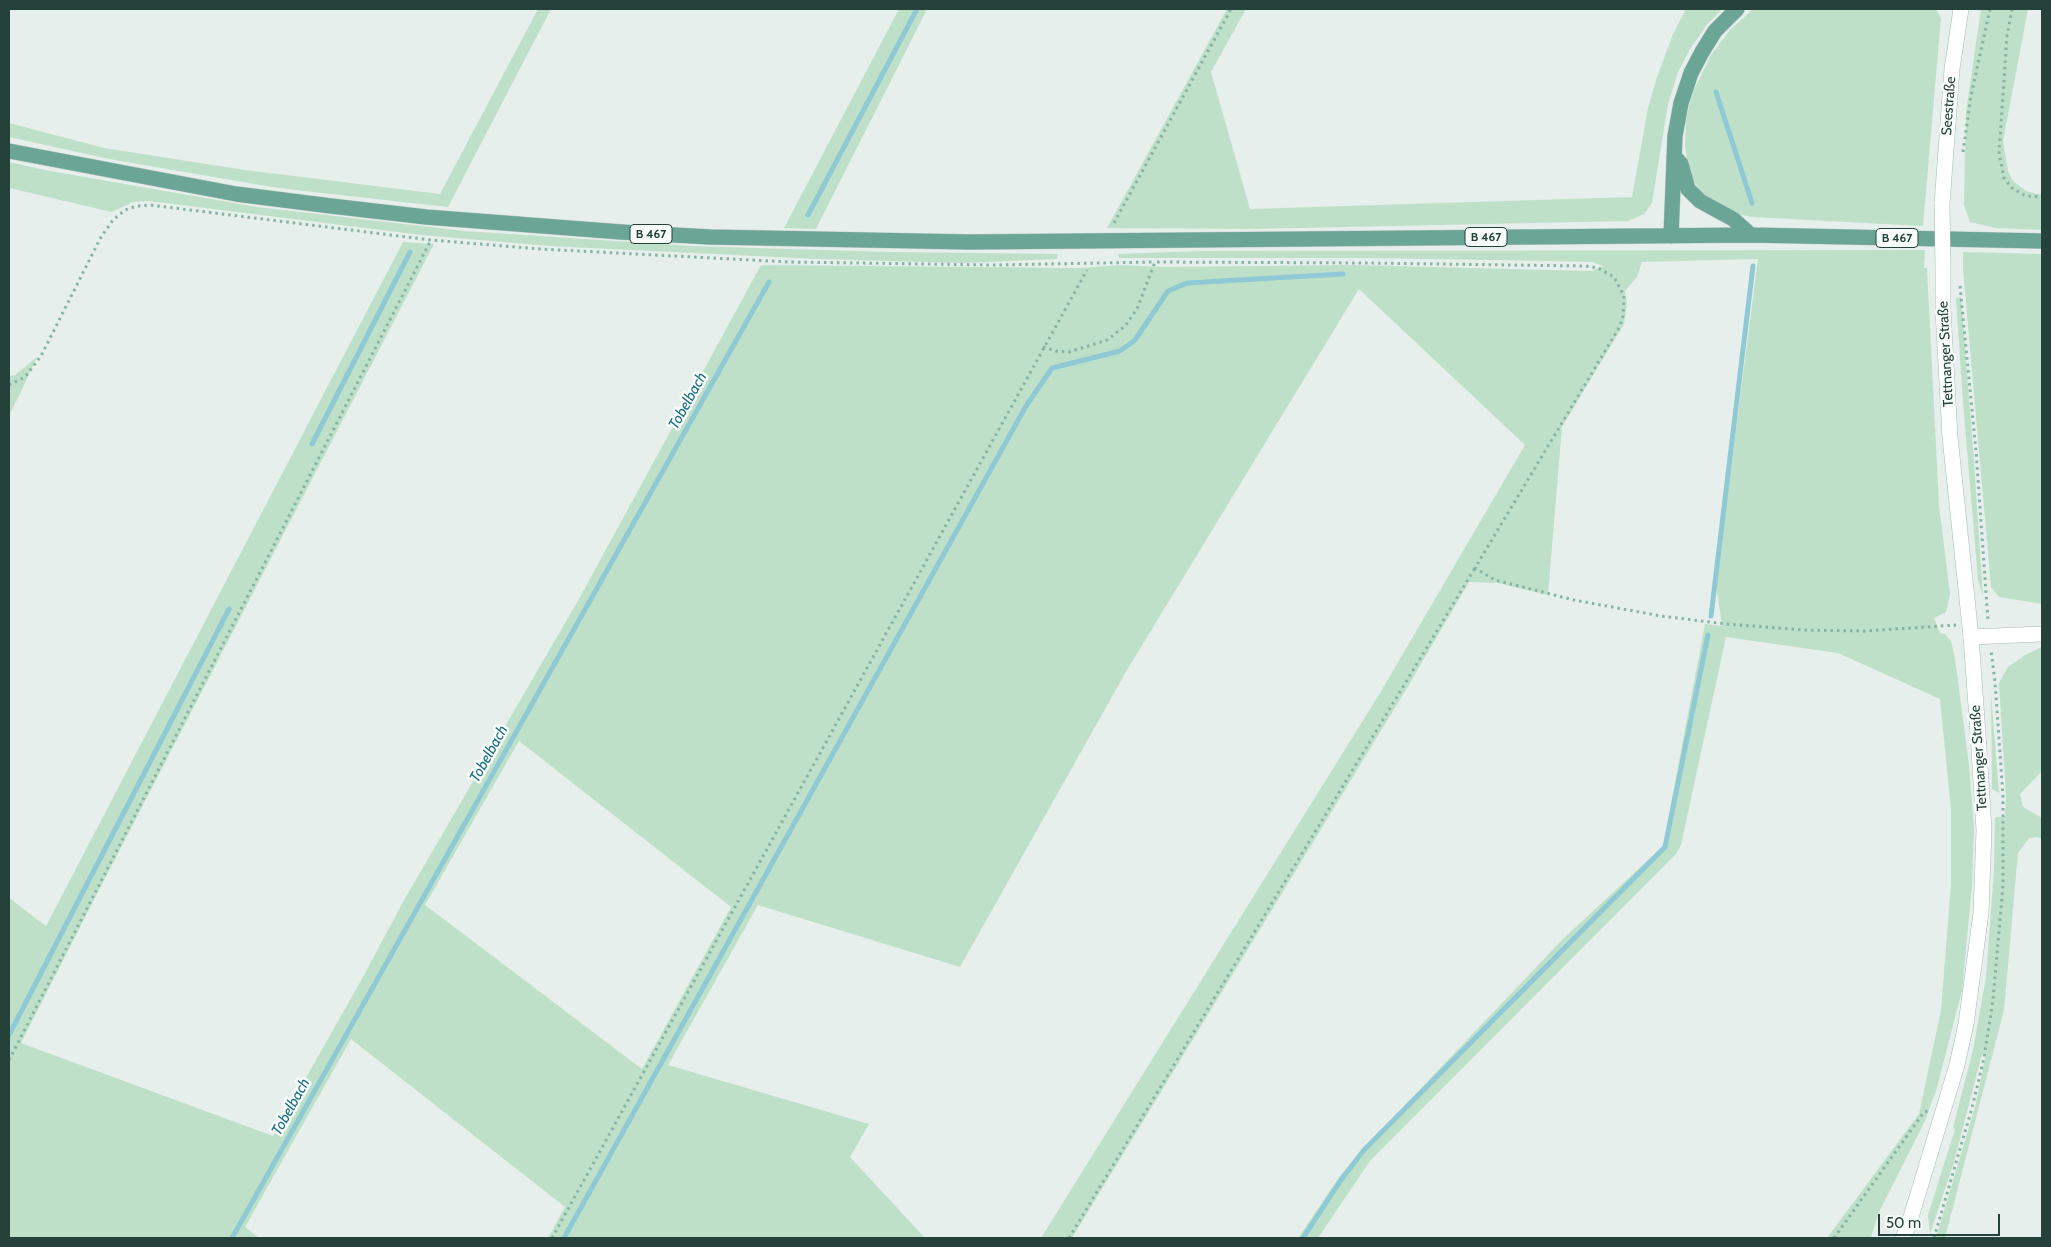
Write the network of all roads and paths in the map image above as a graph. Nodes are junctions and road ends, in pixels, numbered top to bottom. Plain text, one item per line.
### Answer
1 (1231, 9) edge
2 (1737, 9) edge
3 (1961, 9) edge
4 (1990, 9) edge
5 (2012, 9) edge
6 (9, 151) edge
7 (1674, 156) junction
8 (1962, 160) dead end
9 (2042, 197) edge
10 (1114, 223) dead end
11 (1751, 235) junction
12 (1672, 236) junction
13 (431, 240) junction
14 (2042, 242) edge
15 (1155, 262) junction
16 (1943, 268) joint
17 (1087, 270) dead end
18 (1959, 278) dead end
19 (1043, 347) junction
20 (9, 385) edge
21 (1475, 568) junction
22 (1970, 630) junction
23 (2042, 634) edge
24 (1989, 635) junction
25 (9, 1060) edge
26 (1945, 1105) junction
27 (552, 1238) edge
28 (1069, 1238) edge
29 (1834, 1238) edge
30 (1903, 1238) edge

1 - 10 path
2 - 7 main road
3 - 16 main road, Seestraße, bridge
4 - 8 path
5 - 9 path
6 - 12 main road, B 467
7 - 11 main road
7 - 12 main road
11 - 12 main road, B 467
11 - 14 main road, B 467
13 - 15 path
13 - 20 path
13 - 25 path
15 - 19 path
15 - 21 path
16 - 22 main road, Tettnanger Straße
17 - 19 path
18 - 24 path
19 - 27 path
21 - 22 path
21 - 28 path
22 - 24 main road
22 - 26 main road, Tettnanger Straße
23 - 24 main road
26 - 29 path
26 - 30 main road, Tettnanger Straße

